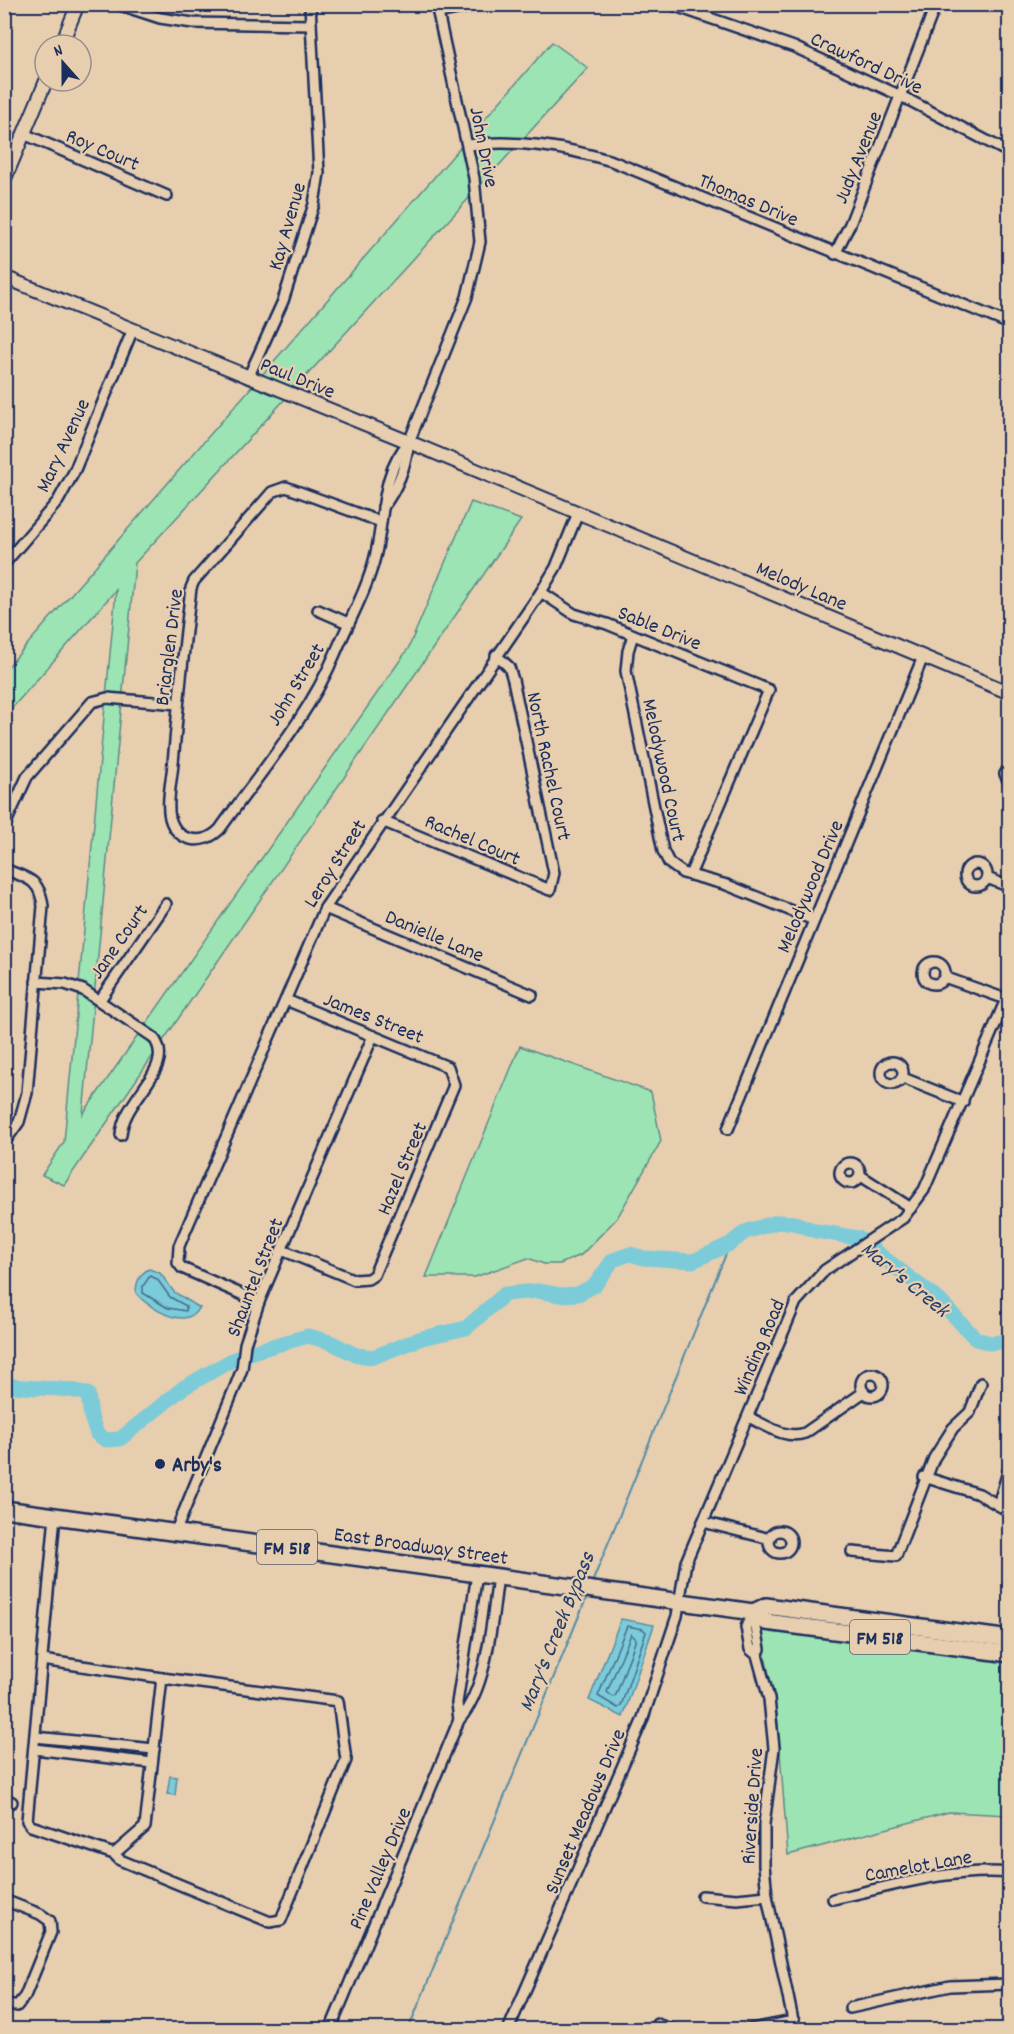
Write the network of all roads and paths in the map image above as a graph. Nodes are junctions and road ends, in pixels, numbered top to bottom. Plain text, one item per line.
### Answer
1 (78, 4) edge
2 (117, 4) edge
3 (310, 4) edge
4 (483, 4) edge
5 (669, 4) edge
6 (936, 4) edge
7 (437, 9) edge
8 (311, 25) junction
9 (66, 33) edge
10 (41, 93) edge
11 (900, 96) junction
12 (24, 134) junction
13 (468, 146) junction
14 (1010, 153) edge
15 (4, 181) edge
16 (167, 196) dead end
17 (836, 254) junction
18 (4, 277) edge
19 (467, 297) joint
20 (1010, 324) edge
21 (133, 330) junction
22 (248, 378) junction
23 (409, 442) junction
24 (578, 513) junction
25 (381, 522) junction
26 (4, 564) edge
27 (541, 592) junction
28 (318, 610) dead end
29 (348, 623) junction
30 (633, 635) junction
31 (496, 655) junction
32 (923, 657) junction
33 (1010, 693) edge
34 (178, 704) junction
35 (1010, 766) edge
36 (1010, 784) edge
37 (382, 821) junction
38 (4, 827) edge
39 (186, 838) joint
40 (4, 869) edge
41 (690, 875) junction
42 (987, 878) dead end
43 (1010, 887) edge
44 (550, 890) joint
45 (166, 904) dead end
46 (325, 908) junction
47 (814, 920) junction
48 (944, 977) dead end
49 (36, 982) junction
50 (1008, 994) edge
51 (532, 995) dead end
52 (100, 1000) junction
53 (286, 1000) junction
54 (373, 1036) junction
55 (448, 1066) joint
56 (903, 1078) dead end
57 (963, 1102) junction
58 (728, 1130) dead end
59 (121, 1136) dead end
60 (4, 1143) edge
61 (861, 1176) dead end
62 (911, 1208) junction
63 (282, 1250) junction
64 (259, 1302) junction
65 (981, 1383) dead end
66 (864, 1392) dead end
67 (748, 1417) junction
68 (1010, 1465) edge
69 (924, 1477) junction
70 (998, 1505) junction
71 (4, 1509) edge
72 (1010, 1512) edge
73 (55, 1516) junction
74 (703, 1522) junction
75 (175, 1533) junction
76 (770, 1539) dead end
77 (852, 1552) dead end
78 (477, 1574) junction
79 (498, 1576) junction
80 (679, 1602) junction
81 (753, 1612) junction
82 (1010, 1638) edge
83 (1010, 1654) edge
84 (42, 1660) junction
85 (162, 1678) junction
86 (459, 1720) junction
87 (35, 1737) junction
88 (34, 1749) junction
89 (154, 1749) junction
90 (152, 1763) junction
91 (114, 1854) junction
92 (1010, 1874) edge
93 (702, 1896) dead end
94 (767, 1896) junction
95 (833, 1899) dead end
96 (4, 1900) edge
97 (1010, 1984) edge
98 (4, 2003) edge
99 (850, 2008) dead end
100 (657, 2024) dead end
101 (795, 2025) edge
102 (330, 2030) edge
103 (508, 2030) edge
104 (673, 2030) edge
105 (747, 2030) edge

1 - 9 street
2 - 8 street
3 - 8 street, Kay Avenue
4 - 7 street
5 - 11 street, Crawford Drive
6 - 11 street, Judy Avenue
7 - 13 street, John Drive
8 - 22 street, Kay Avenue
10 - 12 street
11 - 14 street, Crawford Drive
11 - 17 street, Judy Avenue
12 - 15 street
12 - 16 street, Roy Court
13 - 17 street, Thomas Drive
13 - 19 street, John Drive
17 - 20 street, Thomas Drive
18 - 21 street, Paul Drive
19 - 23 street, John Street
21 - 22 street, Paul Drive
21 - 26 street, Mary Avenue
22 - 23 street, Paul Drive
23 - 24 street, Paul Drive
23 - 25 street, John Street
24 - 27 street, Leroy Street
24 - 32 street, Melody Lane
25 - 29 street, John Street
25 - 34 street, Briarglen Drive
27 - 30 street, Sable Drive
27 - 31 street, Leroy Street
28 - 29 street
29 - 39 street, John Street
30 - 41 street, Melodywood Court
30 - 41 street, Sable Drive
31 - 37 street, Leroy Street
31 - 44 street, North Rachel Court
32 - 33 street, Melody Lane
32 - 47 street, Melodywood Drive
34 - 38 street
34 - 39 street, Briarglen Drive
35 - 36 street
37 - 44 street, Rachel Court
37 - 46 street, Leroy Street
40 - 49 street
41 - 47 street, Melodywood Court
42 - 43 street
45 - 52 street, Jane Court
46 - 51 street, Danielle Lane
46 - 53 street, Leroy Street
47 - 58 street, Melodywood Drive
48 - 50 street
49 - 52 street
49 - 60 street
50 - 57 street, Winding Road
52 - 59 street
53 - 54 street, James Street
53 - 64 street, Leroy Street
54 - 55 street, James Street
54 - 63 street, Shauntel Street
55 - 63 street, Hazel Street
56 - 57 street
57 - 62 street, Winding Road
61 - 62 street
62 - 67 street, Winding Road
63 - 64 street, Shauntel Street
64 - 75 street, Shauntel Street
65 - 69 street
66 - 67 street
67 - 74 street, Winding Road
68 - 70 street
69 - 70 street
69 - 77 street
70 - 72 street
71 - 73 main road, East Broadway Street / FM 518
73 - 75 main road, East Broadway Street / FM 518
73 - 84 street
74 - 76 street
74 - 80 street, Winding Road
75 - 78 main road, East Broadway Street / FM 518
78 - 79 main road, East Broadway Street / FM 518
78 - 86 street, Pine Valley Drive
79 - 80 main road, East Broadway Street / FM 518
79 - 86 street, Pine Valley Drive
80 - 81 main road, FM 518
80 - 103 street, Sunset Meadows Drive
81 - 82 main road, FM 518
81 - 83 main road, FM 518
81 - 94 street, Riverside Drive
84 - 85 street
84 - 87 street
85 - 89 street
85 - 91 street
86 - 102 street, Pine Valley Drive
87 - 88 street
87 - 89 street
88 - 90 street
88 - 91 street
89 - 90 street
90 - 91 street
92 - 95 street, Camelot Lane
93 - 94 street
94 - 101 street, Riverside Drive
96 - 98 street
97 - 99 street
100 - 104 street
101 - 105 street

